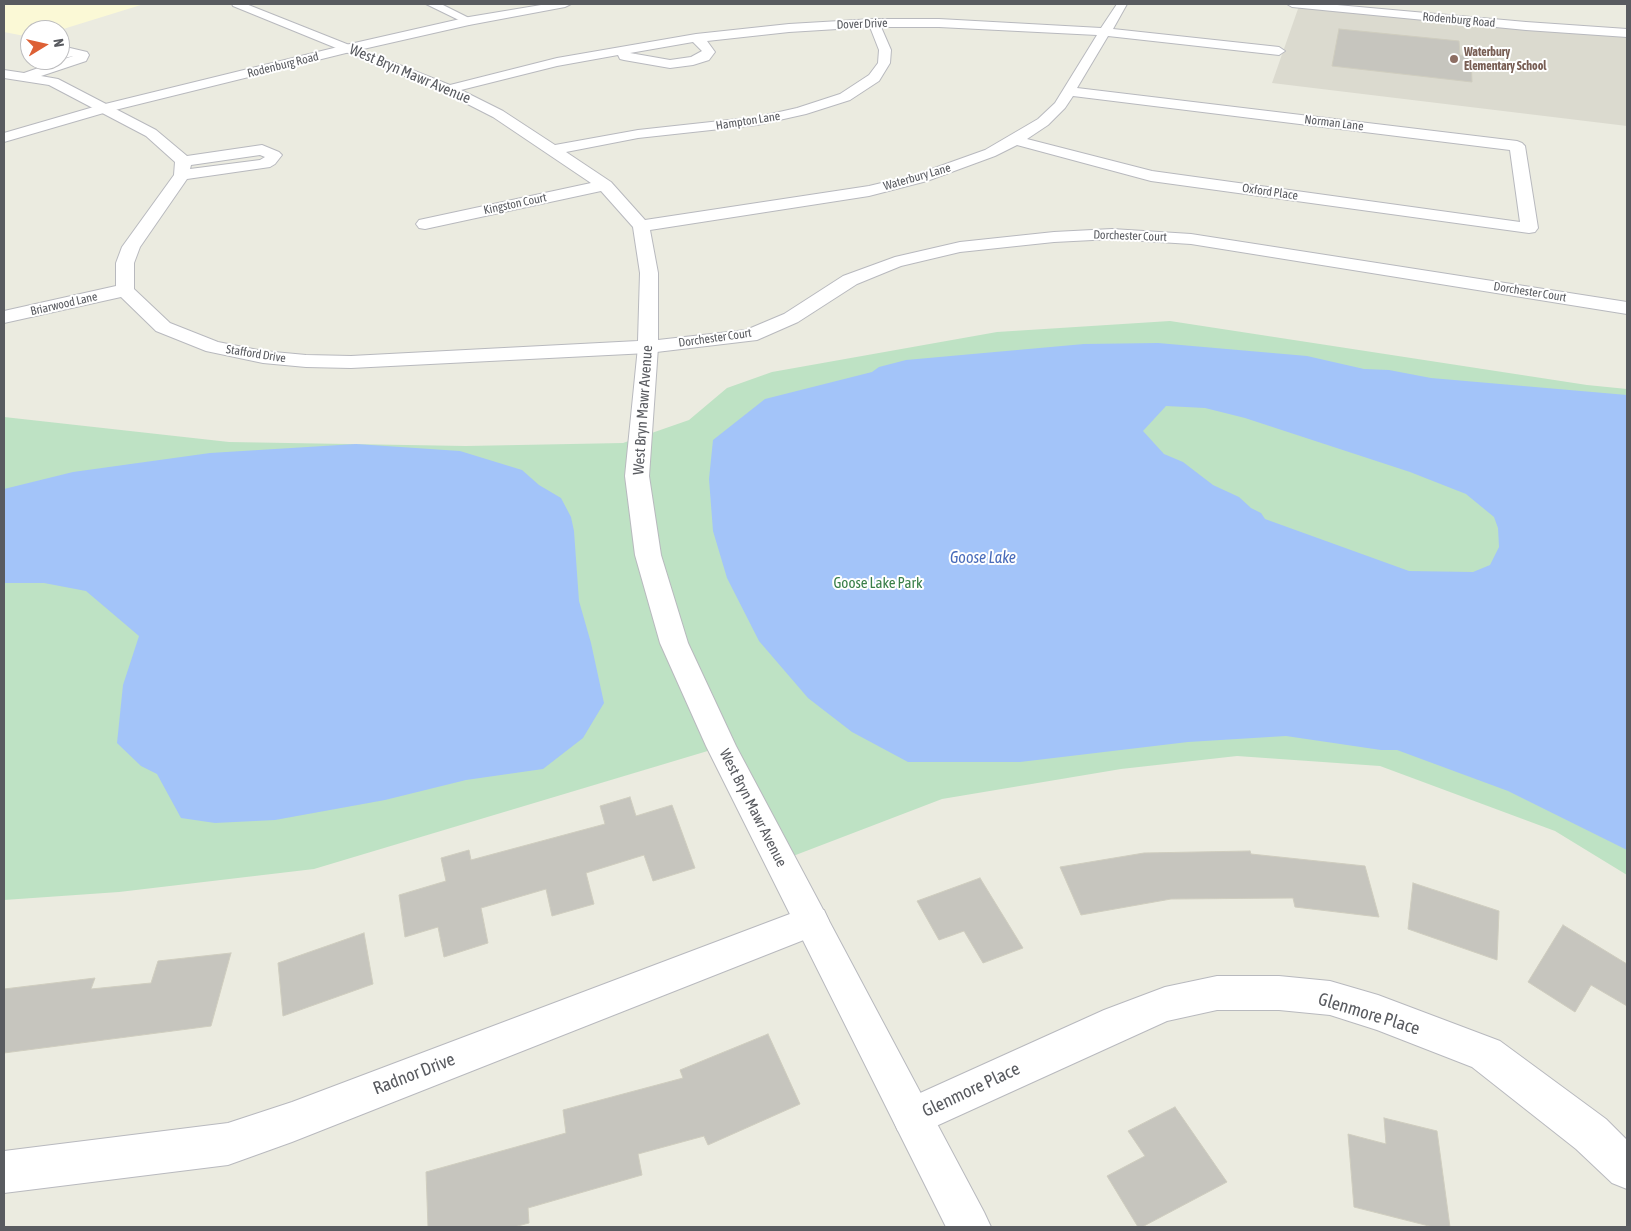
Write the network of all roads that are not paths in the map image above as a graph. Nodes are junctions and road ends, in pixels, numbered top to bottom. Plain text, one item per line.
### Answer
1 (237, 4) edge
2 (432, 4) edge
3 (565, 4) edge
4 (1122, 4) edge
5 (1292, 4) edge
6 (469, 21) junction
7 (874, 24) junction
8 (1104, 32) junction
9 (1627, 33) edge
10 (696, 38) junction
11 (350, 48) junction
12 (611, 51) junction
13 (1279, 51) dead end
14 (70, 52) edge
15 (70, 62) edge
16 (20, 68) edge
17 (45, 70) edge
18 (4, 74) edge
19 (24, 77) junction
20 (450, 89) junction
21 (1069, 91) junction
22 (102, 109) junction
23 (4, 138) edge
24 (1015, 140) junction
25 (555, 150) junction
26 (605, 185) junction
27 (425, 224) dead end
28 (640, 226) junction
29 (1529, 228) joint
30 (125, 290) junction
31 (1627, 308) edge
32 (4, 317) edge
33 (648, 346) junction
34 (811, 921) junction
35 (912, 1117) junction
36 (1627, 1168) edge
37 (4, 1172) edge
38 (969, 1227) edge

1 - 11 street, West Bryn Mawr Avenue
2 - 6 street
3 - 6 street, Rodenburg Road
4 - 8 street, Waterbury Lane
5 - 9 street, Rodenburg Road
6 - 11 street, Rodenburg Road
7 - 8 street, Dover Drive
7 - 10 street, Dover Drive
7 - 25 street, Hampton Lane
8 - 13 street, Dover Drive
8 - 21 street, Waterbury Lane
10 - 12 street, Dover Drive
10 - 12 street
11 - 20 street, West Bryn Mawr Avenue
11 - 22 street, Rodenburg Road
12 - 20 street, Dover Drive
14 - 15 street
16 - 18 street
17 - 19 street
18 - 19 street
19 - 22 street
20 - 25 street, West Bryn Mawr Avenue
21 - 24 street, Waterbury Lane
21 - 29 street, Norman Lane
22 - 23 street, Rodenburg Road
22 - 30 street
24 - 28 street, Waterbury Lane
24 - 29 street, Oxford Place
25 - 26 street, West Bryn Mawr Avenue
26 - 27 street, Kingston Court
26 - 28 street, West Bryn Mawr Avenue
28 - 33 street, West Bryn Mawr Avenue
30 - 32 street, Briarwood Lane
30 - 33 street, Stafford Drive
31 - 33 street, Dorchester Court
33 - 34 street, West Bryn Mawr Avenue
34 - 35 street, West Bryn Mawr Avenue
34 - 37 street, Radnor Drive
35 - 36 street, Glenmore Place
35 - 38 street, West Bryn Mawr Avenue

